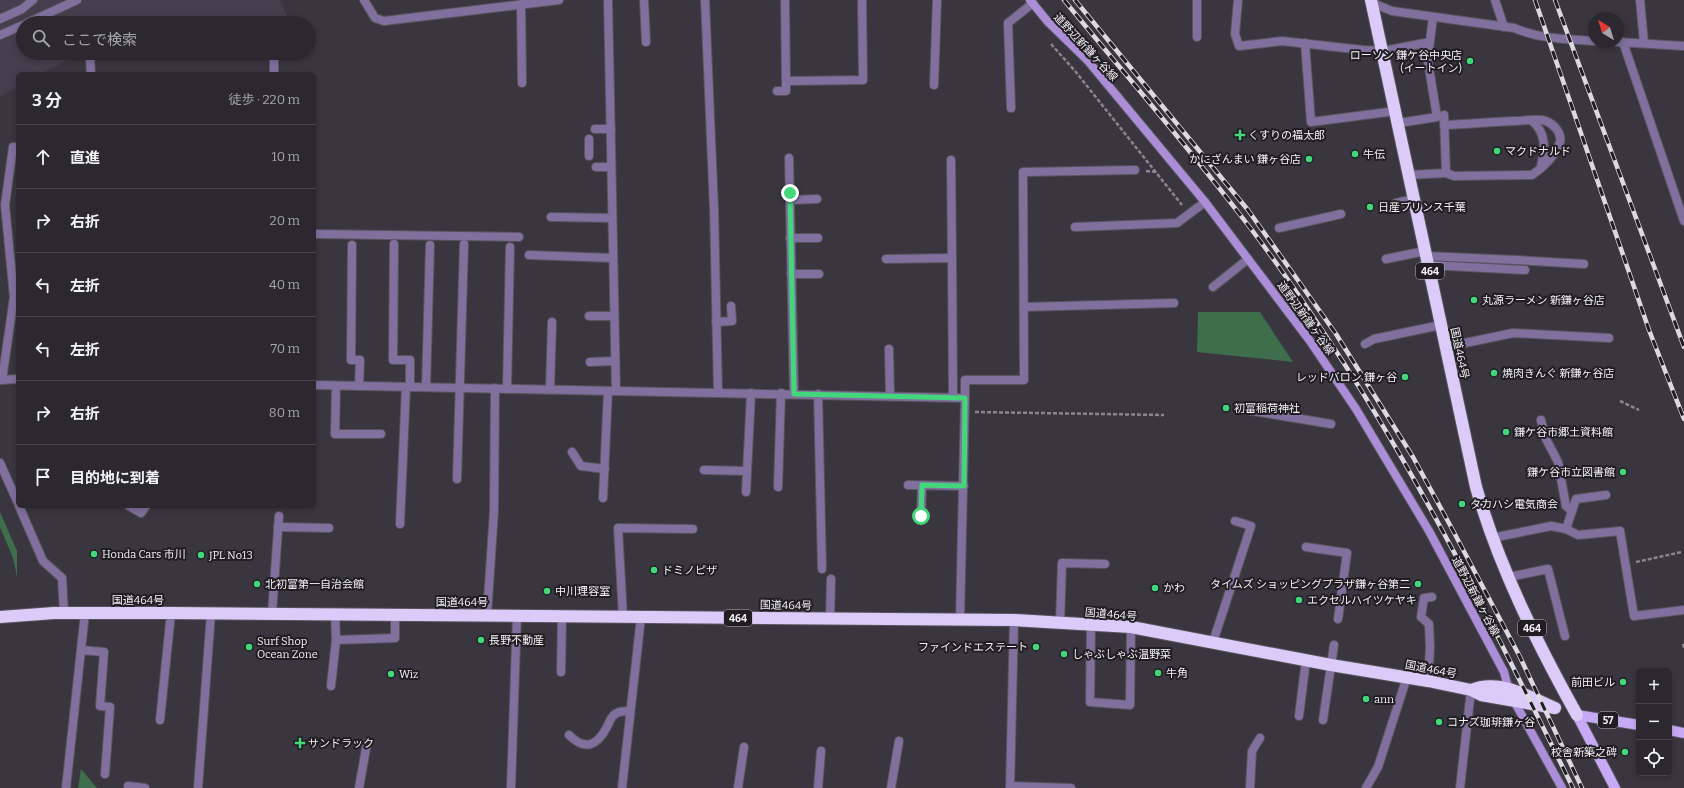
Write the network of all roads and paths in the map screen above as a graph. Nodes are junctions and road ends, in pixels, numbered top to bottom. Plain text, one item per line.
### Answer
1 (33, 0) edge
2 (77, 0) edge
3 (364, 0) edge
4 (559, 0) edge
5 (608, 0) edge
6 (644, 0) edge
7 (706, 0) edge
8 (785, 0) edge
9 (862, 0) edge
10 (937, 0) edge
11 (1197, 0) edge
12 (1238, 0) edge
13 (1494, 0) edge
14 (1640, 0) edge
15 (1371, 1) edge
16 (1031, 2) edge
17 (521, 4) junction
18 (42, 16) edge
19 (1433, 16) junction
20 (0, 19) edge
21 (0, 24) edge
22 (1504, 27) junction
23 (16, 28) edge
24 (2, 34) edge
25 (1197, 37) dead end
26 (1588, 41) edge
27 (646, 42) dead end
28 (1049, 42) dead end
29 (1624, 42) edge
30 (1305, 43) junction
31 (1644, 43) junction
32 (1684, 46) edge
33 (1622, 48) edge
34 (1383, 50) junction
35 (1428, 57) junction
36 (90, 60) edge
37 (274, 60) edge
38 (91, 72) edge
39 (274, 72) edge
40 (786, 81) junction
41 (522, 83) dead end
42 (934, 85) dead end
43 (777, 92) dead end
44 (1011, 108) dead end
45 (1444, 115) dead end
46 (1397, 117) junction
47 (1531, 120) junction
48 (1444, 125) junction
49 (595, 129) dead end
50 (611, 129) junction
51 (589, 139) dead end
52 (16, 147) edge
53 (590, 156) dead end
54 (789, 158) dead end
55 (951, 160) dead end
56 (596, 167) dead end
57 (611, 167) junction
58 (1541, 169) junction
59 (1135, 170) dead end
60 (1446, 173) junction
61 (1409, 174) junction
62 (817, 199) dead end
63 (1414, 199) junction
64 (790, 200) junction
65 (1204, 202) junction
66 (1396, 203) dead end
67 (1183, 205) dead end
68 (1341, 214) dead end
69 (552, 217) dead end
70 (612, 218) junction
71 (1684, 221) edge
72 (1075, 227) dead end
73 (1279, 228) dead end
74 (316, 234) edge
75 (519, 237) dead end
76 (790, 238) junction
77 (818, 238) dead end
78 (394, 244) dead end
79 (464, 244) dead end
80 (352, 245) dead end
81 (430, 245) dead end
82 (510, 247) dead end
83 (529, 255) dead end
84 (613, 258) junction
85 (952, 258) junction
86 (1427, 258) junction
87 (886, 259) dead end
88 (1248, 259) junction
89 (1386, 259) dead end
90 (1584, 264) dead end
91 (1525, 270) dead end
92 (791, 274) junction
93 (819, 274) dead end
94 (1213, 287) dead end
95 (16, 297) edge
96 (1174, 303) dead end
97 (731, 306) dead end
98 (1024, 307) junction
99 (589, 316) dead end
100 (614, 316) junction
101 (552, 322) dead end
102 (716, 322) junction
103 (1441, 324) junction
104 (1609, 338) dead end
105 (1365, 344) dead end
106 (1446, 347) junction
107 (889, 349) dead end
108 (615, 361) junction
109 (590, 362) dead end
110 (16, 379) edge
111 (1, 380) edge
112 (316, 385) edge
113 (336, 386) junction
114 (359, 386) junction
115 (408, 387) junction
116 (426, 387) junction
117 (459, 388) junction
118 (495, 388) junction
119 (507, 389) junction
120 (550, 389) junction
121 (612, 391) junction
122 (718, 392) junction
123 (751, 393) junction
124 (781, 393) junction
125 (794, 394) junction
126 (818, 394) junction
127 (890, 396) junction
128 (953, 397) junction
129 (965, 398) junction
130 (1620, 401) dead end
131 (1247, 410) dead end
132 (1639, 410) dead end
133 (965, 412) junction
134 (1164, 415) dead end
135 (1541, 420) dead end
136 (1331, 424) dead end
137 (381, 434) dead end
138 (572, 452) dead end
139 (0, 463) edge
140 (605, 469) junction
141 (704, 470) dead end
142 (747, 471) junction
143 (457, 479) dead end
144 (908, 485) dead end
145 (922, 485) junction
146 (964, 486) junction
147 (778, 487) dead end
148 (746, 492) dead end
149 (1606, 495) dead end
150 (603, 498) dead end
151 (16, 499) edge
152 (20, 508) edge
153 (132, 508) edge
154 (145, 508) edge
155 (1572, 511) junction
156 (279, 516) dead end
157 (921, 516) dead end
158 (1235, 521) dead end
159 (400, 524) dead end
160 (278, 528) junction
161 (329, 528) dead end
162 (693, 529) dead end
163 (1566, 529) junction
164 (1492, 538) junction
165 (1306, 547) dead end
166 (1682, 552) dead end
167 (1105, 564) dead end
168 (1625, 564) junction
169 (822, 569) dead end
170 (1509, 577) junction
171 (831, 579) dead end
172 (1432, 597) dead end
173 (1684, 610) edge
174 (64, 613) junction
175 (85, 613) junction
176 (171, 613) junction
177 (211, 613) junction
178 (272, 613) junction
179 (335, 614) junction
180 (395, 615) junction
181 (517, 615) junction
182 (487, 616) junction
183 (562, 616) junction
184 (0, 617) edge
185 (623, 617) junction
186 (641, 617) junction
187 (830, 619) junction
188 (1338, 619) dead end
189 (960, 620) junction
190 (1014, 620) junction
191 (1060, 623) junction
192 (1092, 625) junction
193 (1131, 628) junction
194 (1565, 636) dead end
195 (336, 640) junction
196 (1213, 642) junction
197 (1684, 644) edge
198 (1334, 645) dead end
199 (1684, 648) edge
200 (81, 650) junction
201 (1306, 660) junction
202 (1331, 665) junction
203 (561, 672) dead end
204 (1408, 677) junction
205 (1428, 681) junction
206 (331, 686) dead end
207 (1508, 687) junction
208 (1471, 690) junction
209 (1514, 701) junction
210 (1555, 708) junction
211 (630, 711) junction
212 (1299, 716) dead end
213 (1577, 716) junction
214 (160, 720) dead end
215 (1323, 720) dead end
216 (1636, 724) edge
217 (1672, 731) edge
218 (1684, 733) edge
219 (569, 735) dead end
220 (1260, 738) dead end
221 (898, 741) dead end
222 (367, 742) dead end
223 (744, 747) dead end
224 (821, 751) dead end
225 (105, 774) dead end
226 (128, 786) dead end
227 (511, 787) dead end
228 (1010, 787) edge
229 (66, 788) edge
230 (145, 788) edge
231 (198, 788) edge
232 (359, 788) edge
233 (622, 788) edge
234 (738, 788) edge
235 (818, 788) edge
236 (891, 788) edge
237 (1070, 788) edge
238 (1250, 788) edge
239 (1366, 788) edge
240 (1460, 788) edge
241 (1562, 788) edge
242 (1615, 788) edge

1 - 20 street
2 - 18 street
3 - 17 street
4 - 17 street
5 - 50 street
6 - 27 street
7 - 102 street
8 - 40 street
9 - 40 street
10 - 42 street
11 - 25 street
12 - 30 street
13 - 22 street
14 - 31 street
15 - 19 street
15 - 34 highway, 国道464号 / 464
16 - 44 street
16 - 65 street, 道野辺新鎌ヶ谷線
17 - 41 street
19 - 22 street
19 - 35 street
21 - 24 street
22 - 26 street
23 - 24 street
28 - 67 path
29 - 31 street
30 - 34 street
30 - 46 street
31 - 32 street
33 - 71 street
34 - 35 street
34 - 46 highway, 国道464号 / 464
35 - 46 street
36 - 38 street
37 - 39 street
40 - 43 street
45 - 48 street
46 - 61 highway, 国道464号 / 464
47 - 48 street
47 - 58 street
47 - 58 street
48 - 60 street
49 - 50 street
50 - 57 street
51 - 53 street
52 - 95 street
54 - 64 street
55 - 85 street
56 - 57 street
57 - 70 street
58 - 60 street
59 - 98 street
60 - 61 street
61 - 63 highway, 国道464号 / 464
62 - 64 street
63 - 66 street
63 - 86 highway, 国道464号 / 464
64 - 76 street
65 - 72 street
65 - 88 street, 道野辺新鎌ヶ谷線
68 - 73 street
69 - 70 street
70 - 84 street
74 - 75 street
76 - 77 street
76 - 92 street
78 - 115 street
79 - 117 street
80 - 114 street
81 - 116 street
82 - 119 street
83 - 84 street
84 - 100 street
85 - 87 street
85 - 128 street
86 - 89 street
86 - 90 street
86 - 91 street
86 - 103 highway, 国道464号 / 464
88 - 94 street
88 - 207 street, 道野辺新鎌ヶ谷線
92 - 93 street
92 - 125 street
95 - 111 street
96 - 98 street
97 - 102 street
98 - 129 street
99 - 100 street
100 - 108 street
101 - 120 street
102 - 122 street
103 - 105 street
103 - 106 highway, 国道464号 / 464
104 - 106 street
106 - 164 highway, 国道464号 / 464
107 - 127 street
108 - 109 street
108 - 121 street
110 - 111 street
112 - 113 street
113 - 114 street
113 - 137 street
114 - 115 street
115 - 116 street
115 - 159 street
116 - 117 street
117 - 118 street
117 - 143 street
118 - 119 street
118 - 182 street
119 - 120 street
120 - 121 street
121 - 122 street
121 - 140 street
122 - 123 street
123 - 124 street
123 - 142 street
124 - 125 street
124 - 147 street
125 - 126 street
126 - 127 street
126 - 169 street
127 - 128 street
128 - 129 street
129 - 133 street
130 - 132 path
131 - 136 street
133 - 134 path
133 - 146 street
135 - 155 street
138 - 140 street
139 - 151 street
140 - 150 street
141 - 142 street
142 - 148 street
144 - 145 street
145 - 146 street
145 - 157 street
146 - 189 street
149 - 155 street
152 - 174 street
153 - 154 street
155 - 163 street
156 - 160 street
158 - 196 street
160 - 161 street
160 - 178 street
162 - 185 street
163 - 164 street
163 - 168 street
164 - 170 highway, 国道464号 / 464
165 - 188 street
166 - 168 path
167 - 191 street
168 - 173 street
170 - 194 street
170 - 213 highway, 国道464号 / 464
171 - 187 street
172 - 205 street
174 - 175 highway, 国道464号 / 464
174 - 184 highway, 国道464号 / 464
175 - 176 highway, 国道464号 / 464
175 - 200 street
176 - 177 highway, 国道464号 / 464
176 - 214 street
177 - 178 highway, 国道464号 / 464
177 - 231 street
178 - 179 highway, 国道464号 / 464
179 - 180 highway, 国道464号 / 464
179 - 195 street
180 - 182 highway, 国道464号 / 464
180 - 195 street
181 - 182 highway, 国道464号 / 464
181 - 183 highway, 国道464号 / 464
181 - 227 street
183 - 185 highway, 国道464号 / 464
183 - 203 street
185 - 186 highway, 国道464号 / 464
186 - 187 highway, 国道464号 / 464
186 - 211 street
187 - 189 highway, 国道464号 / 464
189 - 190 highway, 国道464号 / 464
190 - 191 highway, 国道464号 / 464
190 - 228 street
191 - 192 highway, 国道464号 / 464
192 - 193 highway, 国道464号 / 464
192 - 193 street
193 - 196 highway, 国道464号 / 464
195 - 206 street
196 - 201 highway, 国道464号 / 464
197 - 199 path
198 - 202 street
200 - 225 street
200 - 229 street
201 - 202 highway, 国道464号 / 464
201 - 212 street
202 - 204 highway, 国道464号 / 464
202 - 215 street
204 - 205 highway, 国道464号 / 464
204 - 239 street
205 - 208 highway, 国道464号 / 464
207 - 208 highway, 国道464号 / 464
207 - 210 highway, 国道464号 / 464
208 - 209 highway, 国道464号 / 464
208 - 240 street
209 - 210 highway, 国道464号 / 464
209 - 241 street
210 - 213 highway, 国道464号 / 464
211 - 219 street
211 - 233 street
213 - 216 main road, 57
213 - 242 main road
217 - 218 main road
220 - 238 street
221 - 236 street
222 - 232 street
223 - 234 street
224 - 235 street
226 - 230 street
228 - 237 street

